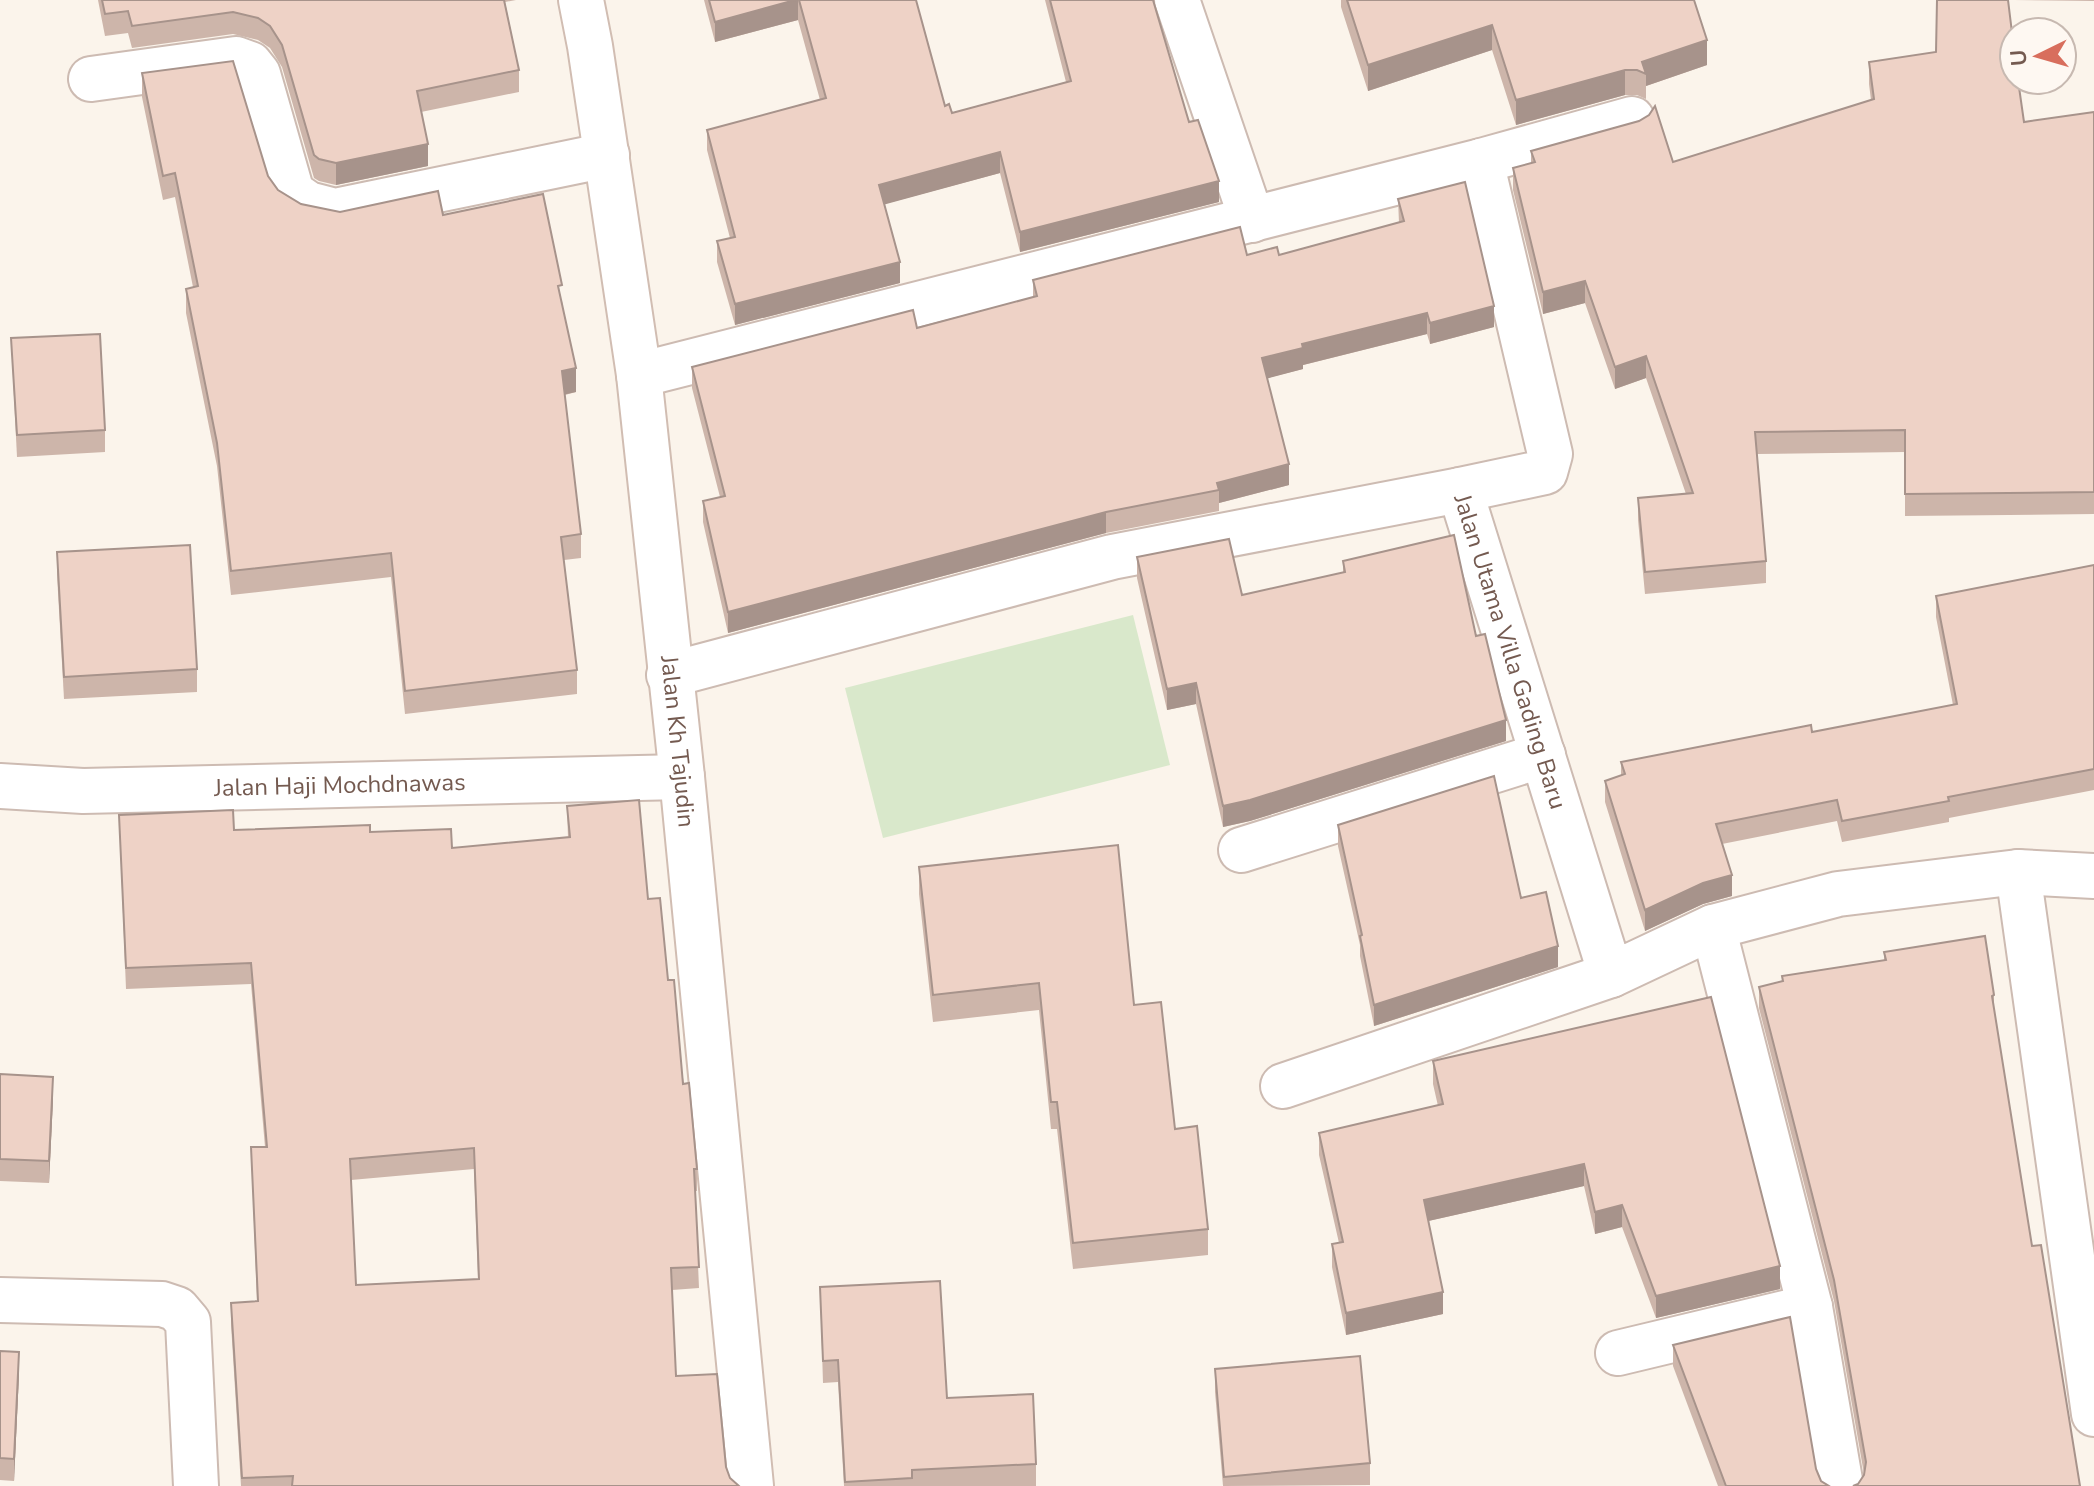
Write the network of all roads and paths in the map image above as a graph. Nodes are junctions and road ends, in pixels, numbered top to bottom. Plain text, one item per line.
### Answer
1 (581, 0) edge
2 (1177, 0) edge
3 (91, 79) dead end
4 (1632, 119) edge
5 (607, 155) junction
6 (1481, 161) junction
7 (1252, 220) junction
8 (639, 375) junction
9 (1460, 490) junction
10 (669, 675) junction
11 (1543, 755) junction
12 (682, 777) junction
13 (0, 786) edge
14 (1241, 850) dead end
15 (2018, 872) junction
16 (2094, 876) edge
17 (1713, 927) junction
18 (1611, 975) junction
19 (1283, 1086) dead end
20 (2081, 1232) edge
21 (0, 1300) edge
22 (1810, 1307) junction
23 (1618, 1353) dead end
24 (2094, 1414) edge
25 (196, 1486) edge
26 (751, 1486) edge
27 (1841, 1486) edge

1 - 5 street, Jalan Kh Tajudin
2 - 7 street
3 - 5 street
4 - 6 street
5 - 8 street, Jalan Kh Tajudin
6 - 7 street
6 - 9 street
7 - 8 street
8 - 10 street, Jalan Kh Tajudin
9 - 10 street, Jalan Utama Villa Gading Baru
9 - 11 street, Jalan Utama Villa Gading Baru
10 - 12 street, Jalan Kh Tajudin
11 - 14 street
11 - 18 street, Jalan Utama Villa Gading Baru
12 - 13 street, Jalan Haji Mochdnawas
12 - 26 street, Jalan Kh Tajudin
15 - 16 street
15 - 17 street
15 - 20 street
17 - 18 street
17 - 22 street
18 - 19 street
20 - 24 street
21 - 25 street
22 - 23 street
22 - 27 street

